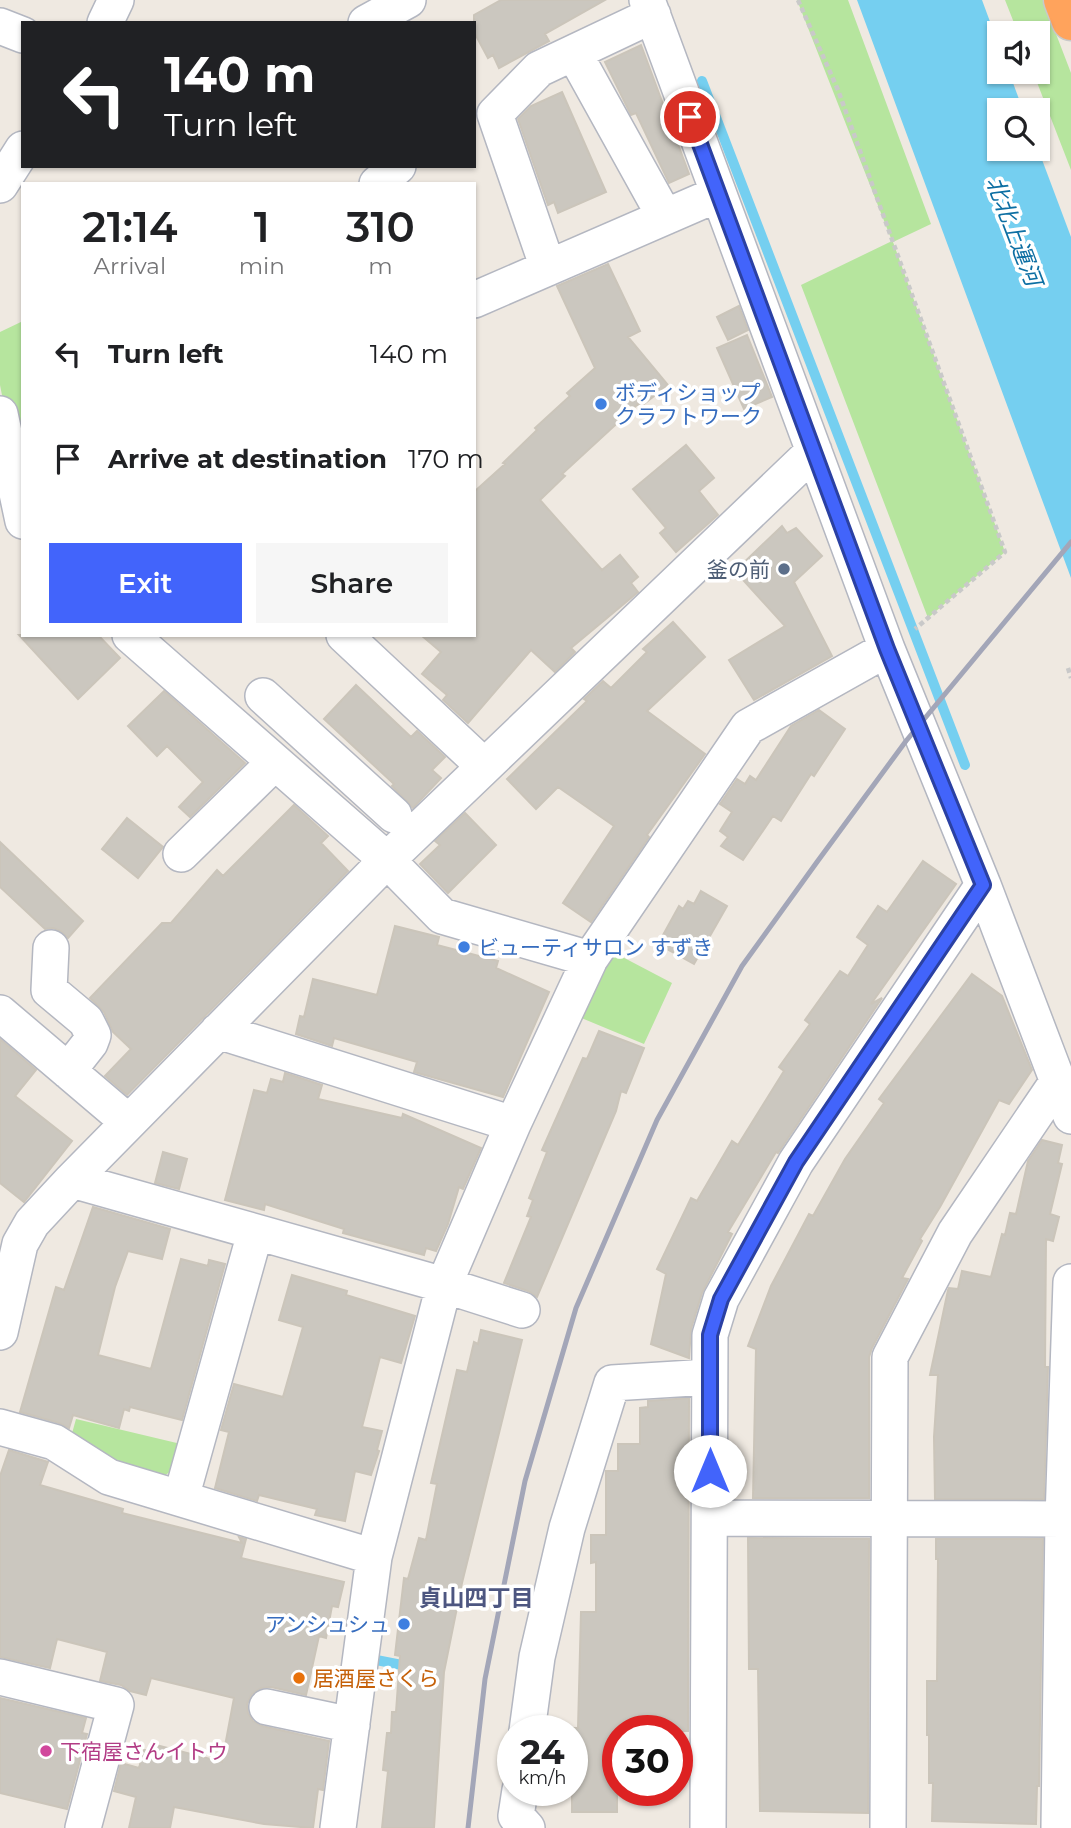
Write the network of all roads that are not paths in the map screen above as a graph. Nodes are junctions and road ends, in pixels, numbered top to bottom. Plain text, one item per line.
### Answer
1 (116, 0) edge
2 (408, 0) edge
3 (1063, 0) edge
4 (650, 8) edge
5 (105, 21) edge
6 (370, 21) edge
7 (1071, 21) edge
8 (0, 26) edge
9 (21, 35) edge
10 (574, 53) junction
11 (21, 152) edge
12 (356, 168) edge
13 (396, 168) edge
14 (368, 182) edge
15 (379, 182) edge
16 (0, 185) edge
17 (718, 194) junction
18 (665, 217) junction
19 (548, 268) junction
20 (476, 299) edge
21 (0, 414) edge
22 (814, 451) junction
23 (21, 512) edge
24 (132, 637) edge
25 (346, 637) edge
26 (899, 641) junction
27 (262, 751) junction
28 (484, 766) junction
29 (394, 815) dead end
30 (181, 854) dead end
31 (387, 860) junction
32 (983, 885) junction
33 (51, 948) dead end
34 (590, 959) junction
35 (0, 1013) edge
36 (218, 1031) junction
37 (68, 1071) junction
38 (1058, 1082) junction
39 (1071, 1116) edge
40 (127, 1121) junction
41 (513, 1124) junction
42 (72, 1180) junction
43 (255, 1233) junction
44 (10, 1247) edge
45 (1071, 1282) edge
46 (444, 1285) junction
47 (522, 1310) dead end
48 (0, 1332) edge
49 (709, 1377) junction
50 (0, 1427) edge
51 (181, 1498) junction
52 (710, 1518) junction
53 (890, 1518) junction
54 (1063, 1519) junction
55 (374, 1557) junction
56 (0, 1677) edge
57 (267, 1707) dead end
58 (529, 1715) edge
59 (352, 1725) junction
60 (518, 1806) edge
61 (83, 1828) edge
62 (338, 1828) edge
63 (527, 1828) edge
64 (708, 1828) edge
65 (888, 1828) edge
66 (1059, 1828) edge

1 - 5 street
2 - 6 street
3 - 7 highway
4 - 10 street
4 - 17 street
8 - 9 street
10 - 18 street
10 - 19 street
11 - 16 street
12 - 14 street
13 - 15 street
17 - 18 street
17 - 22 street
18 - 19 street
19 - 20 street
21 - 23 street
22 - 26 street
22 - 28 street
24 - 27 street
25 - 28 street
26 - 32 street
26 - 34 street
27 - 29 street
27 - 30 street
27 - 31 street
28 - 31 street
31 - 34 street
31 - 36 street
32 - 38 street
32 - 49 street
33 - 37 street
34 - 41 street
35 - 37 street
36 - 40 street
36 - 41 street
37 - 40 street
38 - 39 street
38 - 53 street
40 - 42 street
41 - 46 street
42 - 43 street
42 - 44 street
43 - 46 street
43 - 51 street
44 - 48 street
45 - 54 street
46 - 47 street
46 - 55 street
49 - 52 street
49 - 58 street
50 - 51 street
51 - 55 street
52 - 53 street
52 - 64 street
53 - 54 street
53 - 65 street
54 - 66 street
55 - 59 street
56 - 61 street
57 - 59 street
59 - 62 street
60 - 63 street

